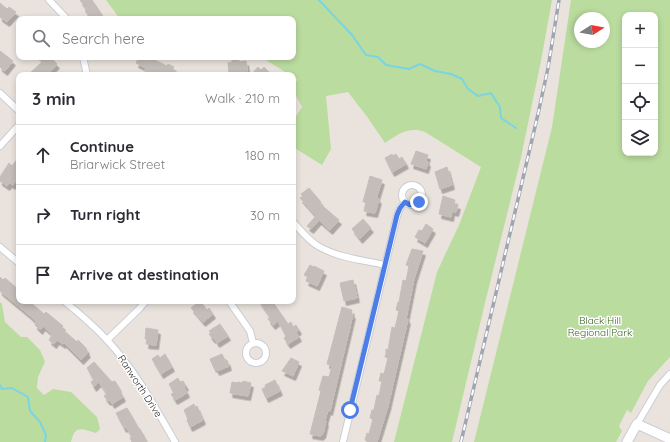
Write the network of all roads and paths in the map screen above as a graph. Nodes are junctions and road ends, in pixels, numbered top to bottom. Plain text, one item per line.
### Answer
1 (49, 0) edge
2 (64, 16) edge
3 (84, 60) edge
4 (86, 72) edge
5 (0, 93) edge
6 (16, 108) edge
7 (16, 129) edge
8 (0, 146) edge
9 (405, 202) dead end
10 (296, 225) edge
11 (0, 247) edge
12 (16, 260) edge
13 (385, 265) junction
14 (67, 304) edge
15 (143, 304) edge
16 (231, 304) edge
17 (107, 340) junction
18 (253, 343) dead end
19 (670, 374) edge
20 (637, 424) junction
21 (670, 439) edge
22 (176, 442) edge
23 (343, 442) edge
24 (627, 442) edge

1 - 2 street
3 - 4 street
5 - 6 street
7 - 8 street
9 - 13 street
10 - 13 street
11 - 12 street
13 - 23 street
14 - 17 street, Ranworth Drive
15 - 17 street
16 - 18 street
17 - 22 street, Ranworth Drive
19 - 20 street
20 - 21 street
20 - 24 street

